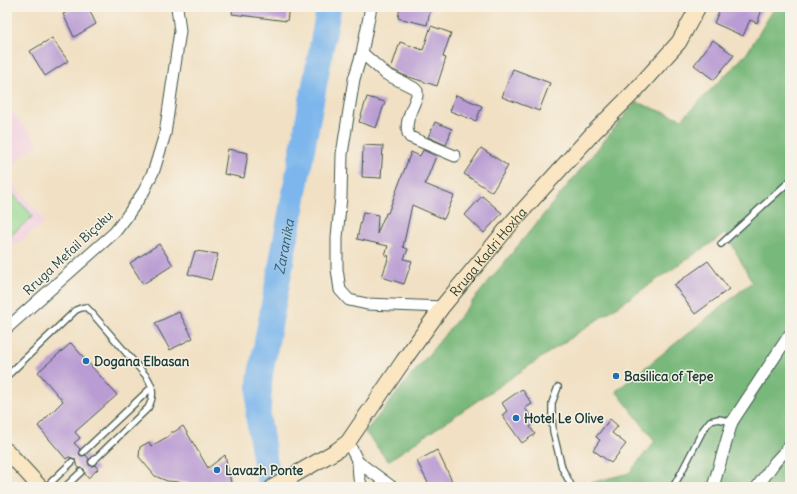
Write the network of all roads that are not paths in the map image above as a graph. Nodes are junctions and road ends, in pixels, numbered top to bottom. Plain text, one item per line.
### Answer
1 (177, 7) edge
2 (371, 7) edge
3 (698, 7) edge
4 (362, 53) junction
5 (455, 156) dead end
6 (790, 181) edge
7 (721, 244) dead end
8 (442, 307) junction
9 (7, 328) edge
10 (790, 334) edge
11 (7, 376) edge
12 (152, 387) junction
13 (558, 387) dead end
14 (732, 422) junction
15 (348, 442) junction
16 (790, 446) edge
17 (7, 452) edge
18 (83, 452) dead end
19 (72, 462) dead end
20 (92, 462) dead end
21 (358, 462) junction
22 (82, 472) dead end
23 (40, 487) edge
24 (46, 487) edge
25 (65, 487) edge
26 (273, 487) edge
27 (362, 487) edge
28 (392, 487) edge
29 (572, 487) edge
30 (673, 487) edge
31 (713, 487) edge
32 (757, 487) edge

1 - 9 street, Rruga Mefail Biçaku
2 - 4 street
3 - 8 main road, Rruga Kadri Hoxha
4 - 5 street
4 - 8 street
6 - 7 lane
8 - 15 main road, Rruga Kadri Hoxha
10 - 14 street
11 - 12 lane
12 - 18 lane
12 - 20 lane
13 - 29 lane
14 - 30 lane
14 - 31 street
15 - 21 street
15 - 26 main road, Rruga Kadri Hoxha
16 - 32 street
17 - 23 main road
19 - 24 lane
21 - 27 street
21 - 28 street
22 - 25 lane

